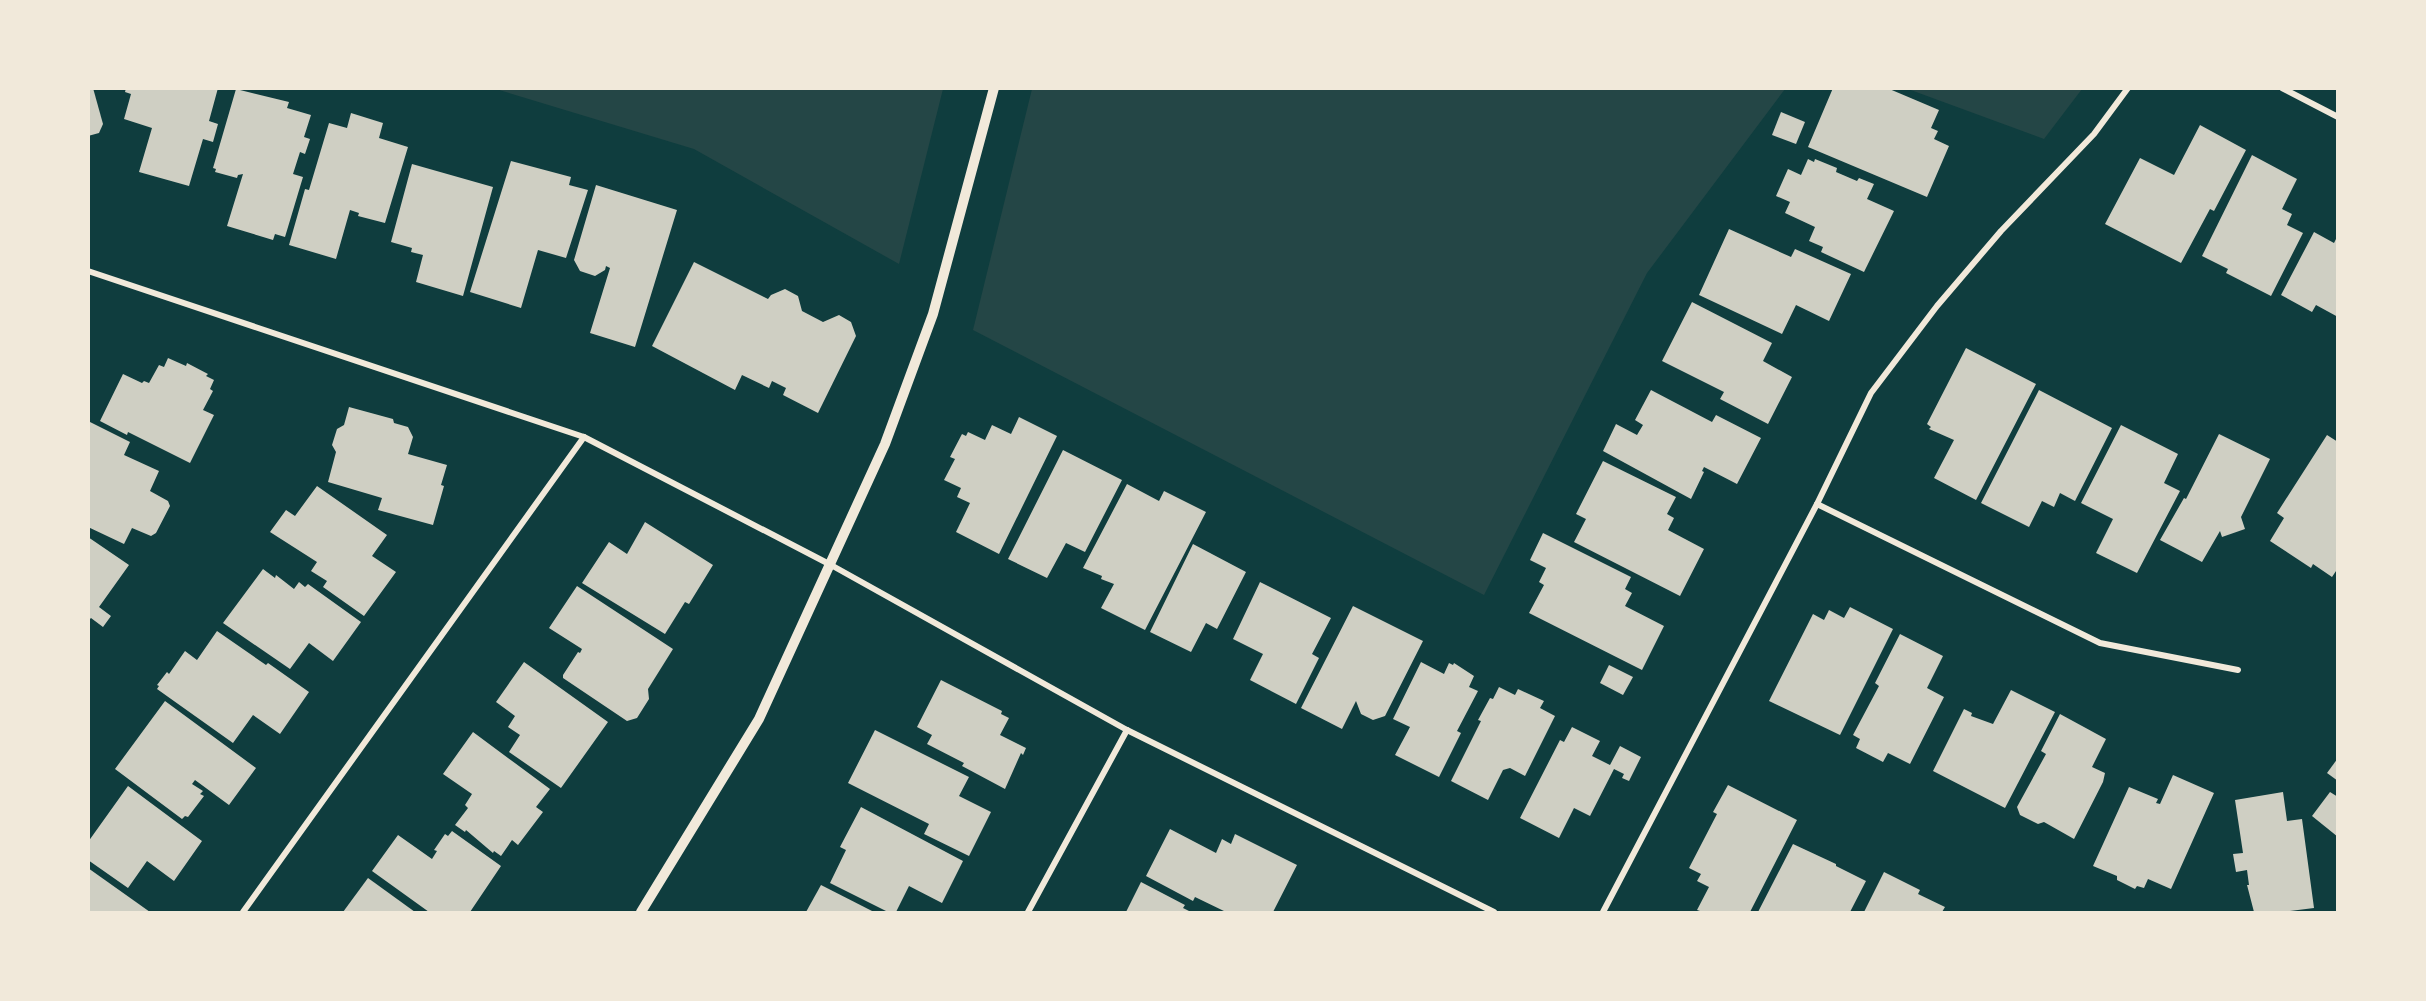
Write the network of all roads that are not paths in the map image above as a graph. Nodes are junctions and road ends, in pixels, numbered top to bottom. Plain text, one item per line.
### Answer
1 (994, 88) edge
2 (2128, 88) edge
3 (2282, 88) edge
4 (2337, 117) edge
5 (88, 271) edge
6 (584, 437) junction
7 (1817, 504) junction
8 (831, 565) junction
9 (2238, 670) dead end
10 (1127, 730) junction
11 (243, 912) edge
12 (640, 912) edge
13 (1028, 912) edge
14 (1494, 912) edge
15 (1603, 912) edge

1 - 8 street
2 - 7 street
3 - 4 street
5 - 6 street
6 - 8 street
6 - 11 street
7 - 9 street
7 - 15 street
8 - 10 street
8 - 12 street
10 - 13 street
10 - 14 street

